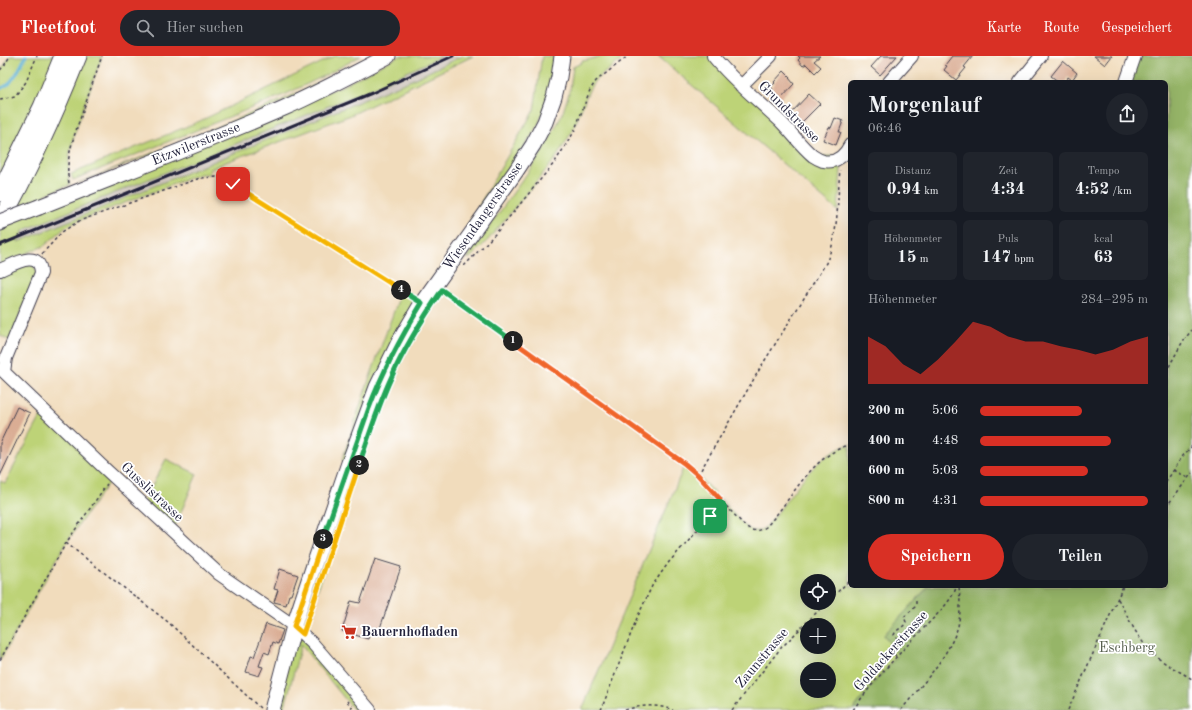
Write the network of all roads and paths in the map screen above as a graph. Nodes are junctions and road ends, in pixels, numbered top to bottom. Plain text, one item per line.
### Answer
1 (10, 56) edge
2 (37, 56) edge
3 (63, 56) edge
4 (78, 56) edge
5 (102, 56) edge
6 (388, 56) edge
7 (562, 56) edge
8 (628, 56) edge
9 (713, 56) edge
10 (771, 56) edge
11 (912, 56) edge
12 (1041, 56) edge
13 (1135, 56) edge
14 (0, 70) edge
15 (892, 80) edge
16 (1022, 80) edge
17 (1127, 80) edge
18 (741, 86) junction
19 (0, 100) edge
20 (848, 148) edge
21 (842, 156) junction
22 (68, 176) dead end
23 (0, 193) edge
24 (0, 222) edge
25 (37, 260) junction
26 (461, 268) dead end
27 (0, 270) edge
28 (442, 290) dead end
29 (422, 303) junction
30 (1192, 330) edge
31 (1168, 368) edge
32 (848, 445) edge
33 (1192, 446) edge
34 (1174, 470) junction
35 (1192, 472) edge
36 (698, 475) junction
37 (1188, 478) junction
38 (1168, 479) edge
39 (106, 485) dead end
40 (720, 499) junction
41 (1168, 504) edge
42 (66, 543) junction
43 (848, 582) edge
44 (957, 588) edge
45 (958, 588) edge
46 (1122, 588) edge
47 (836, 593) edge
48 (1118, 599) junction
49 (916, 600) dead end
50 (819, 610) edge
51 (294, 626) junction
52 (896, 657) junction
53 (0, 660) edge
54 (1192, 679) edge
55 (262, 710) edge
56 (272, 710) edge
57 (370, 710) edge
58 (601, 710) edge
59 (625, 710) edge
60 (673, 710) edge
61 (732, 710) edge
62 (853, 710) edge
63 (900, 710) edge
64 (1068, 710) edge

1 - 14 path
2 - 19 path
3 - 23 highway
4 - 24 highway
5 - 22 path
6 - 24 main road, Etzwilerstrasse, bridge
7 - 29 main road, Wiesendangerstrasse
8 - 26 path
9 - 18 street, Grundstrasse
10 - 18 street
11 - 15 street
12 - 16 street
13 - 17 street
18 - 21 street, Grundstrasse
20 - 21 street
21 - 36 path
25 - 27 street
25 - 29 path
25 - 51 street, Gusslistrasse
28 - 36 path
29 - 51 main road, Wiesendangerstrasse
30 - 31 path
32 - 40 path
33 - 34 path
34 - 37 path
34 - 38 path
35 - 37 path
36 - 40 path
37 - 41 path
39 - 42 path
40 - 58 path
42 - 53 path
42 - 55 path
43 - 47 path
44 - 52 path, Goldackerstrasse
45 - 63 path
46 - 48 path
48 - 54 path
48 - 64 path
49 - 52 path
50 - 61 path, Zaunstrasse
51 - 56 main road, Wiesendangerstrasse
51 - 57 street, Gusslistrasse
52 - 62 path, Goldackerstrasse
59 - 60 path

